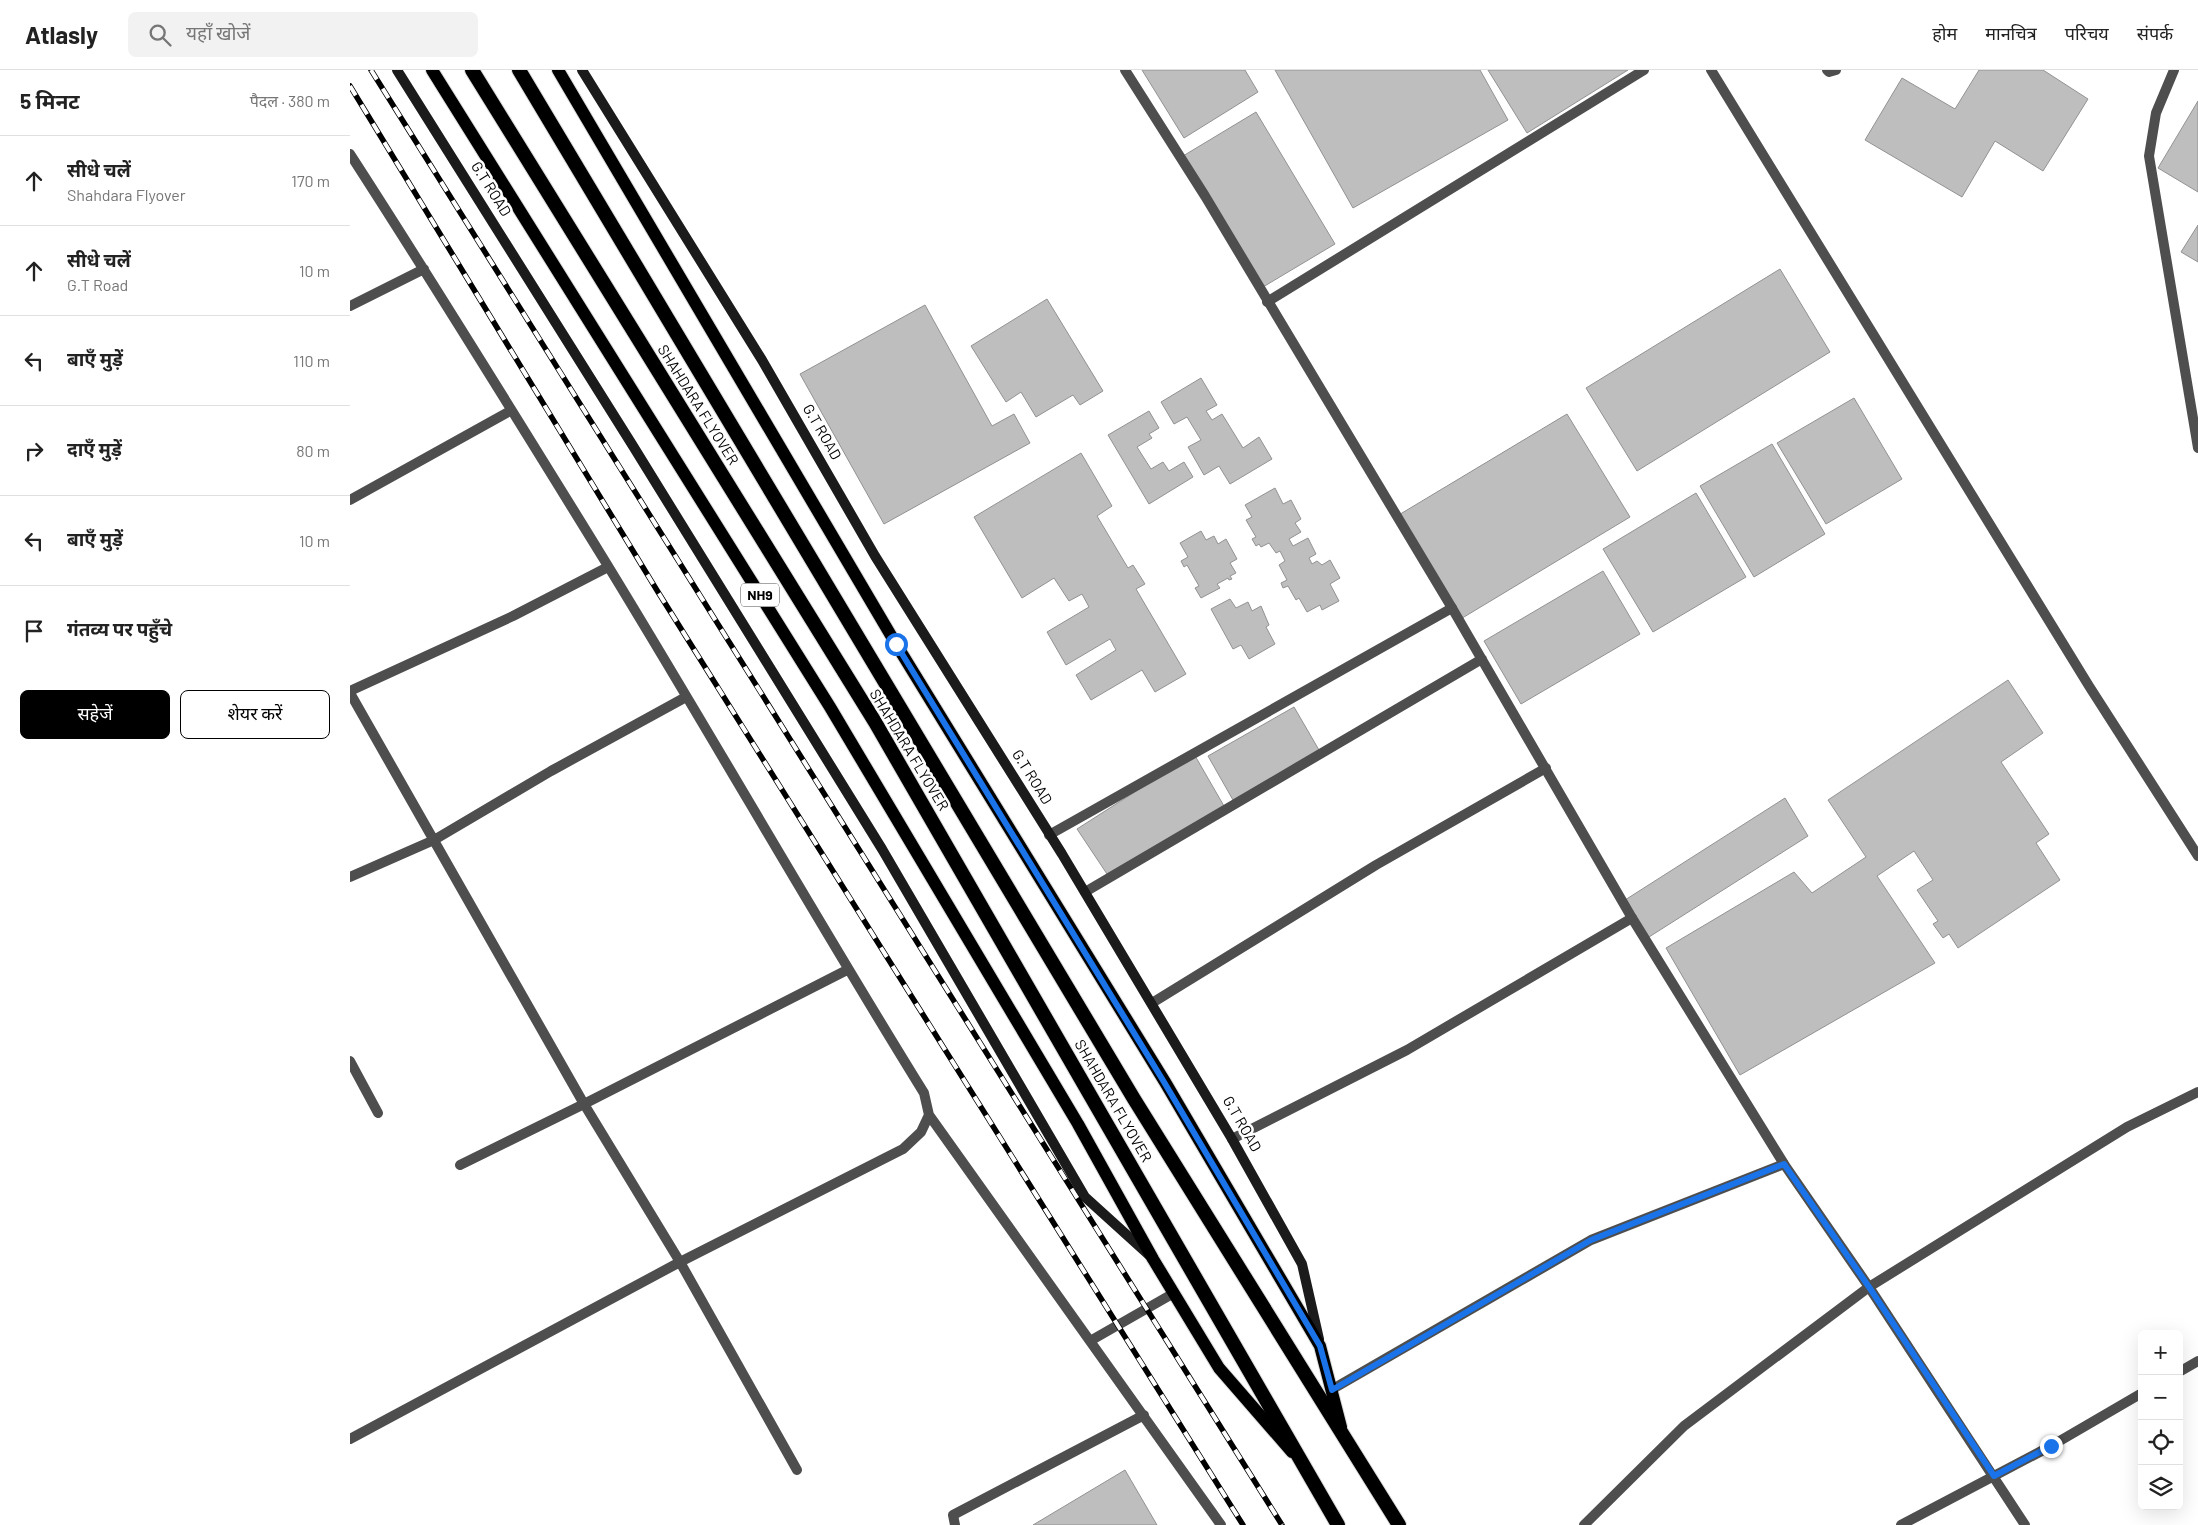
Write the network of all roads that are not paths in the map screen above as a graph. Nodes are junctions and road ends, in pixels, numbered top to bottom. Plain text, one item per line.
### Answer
1 (397, 70) edge
2 (432, 70) edge
3 (472, 70) edge
4 (519, 70) edge
5 (558, 70) edge
6 (582, 70) edge
7 (1125, 70) edge
8 (1644, 70) edge
9 (1711, 70) edge
10 (1828, 70) edge
11 (1836, 70) edge
12 (2169, 72) edge
13 (350, 154) edge
14 (424, 269) junction
15 (1267, 302) junction
16 (350, 306) edge
17 (510, 411) junction
18 (2198, 448) edge
19 (350, 500) edge
20 (608, 567) junction
21 (1452, 608) junction
22 (1482, 659) junction
23 (350, 692) edge
24 (686, 696) junction
25 (1546, 768) junction
26 (1049, 835) junction
27 (434, 840) junction
28 (2198, 856) edge
29 (350, 877) edge
30 (1085, 892) junction
31 (1632, 918) junction
32 (847, 970) junction
33 (1152, 1003) junction
34 (350, 1061) edge
35 (2198, 1092) edge
36 (584, 1104) junction
37 (378, 1113) dead end
38 (929, 1115) junction
39 (1232, 1139) junction
40 (460, 1164) dead end
41 (1784, 1164) junction
42 (1153, 1259) junction
43 (680, 1262) junction
44 (1869, 1287) junction
45 (1174, 1293) junction
46 (1090, 1341) junction
47 (1320, 1346) junction
48 (2198, 1361) edge
49 (2183, 1370) edge
50 (1332, 1390) junction
51 (2138, 1395) edge
52 (1144, 1416) junction
53 (1344, 1438) junction
54 (350, 1439) edge
55 (1298, 1459) junction
56 (797, 1470) dead end
57 (1994, 1476) junction
58 (955, 1525) edge
59 (1221, 1525) edge
60 (1338, 1525) edge
61 (1399, 1525) edge
62 (1584, 1525) edge
63 (1902, 1525) edge
64 (2024, 1525) edge

1 - 42 main road, G.T ROAD
2 - 42 main road, NH9
3 - 55 highway, SHAHDARA FLYOVER
4 - 53 highway, SHAHDARA FLYOVER
5 - 47 main road
6 - 26 main road, G.T ROAD
7 - 15 street
8 - 15 street
9 - 28 street
10 - 11 street
12 - 18 street
13 - 14 street
14 - 16 street
14 - 17 street
15 - 21 street
17 - 19 street
17 - 20 street
20 - 23 street
20 - 24 street
21 - 22 street
21 - 26 street
22 - 25 street
22 - 30 street
23 - 27 street
24 - 27 street
24 - 32 street
25 - 31 street
25 - 33 street
26 - 30 main road, G.T ROAD
27 - 29 street
27 - 36 street
30 - 33 main road, G.T ROAD
31 - 39 street
31 - 41 street
32 - 36 street
32 - 38 street
33 - 39 main road, G.T ROAD
34 - 37 street
35 - 44 street
36 - 40 street
36 - 43 street
38 - 43 street
38 - 46 street
39 - 47 main road, G.T ROAD
41 - 44 street
41 - 50 street
42 - 45 main road
43 - 54 street
43 - 56 street
44 - 57 street
44 - 62 street
45 - 46 street
45 - 55 main road
46 - 52 street
47 - 50 main road, G.T ROAD
48 - 49 street
50 - 53 main road, G.T ROAD
51 - 57 street
52 - 58 street
52 - 59 street
53 - 61 highway, G.T ROAD
55 - 60 highway
57 - 63 street
57 - 64 street

